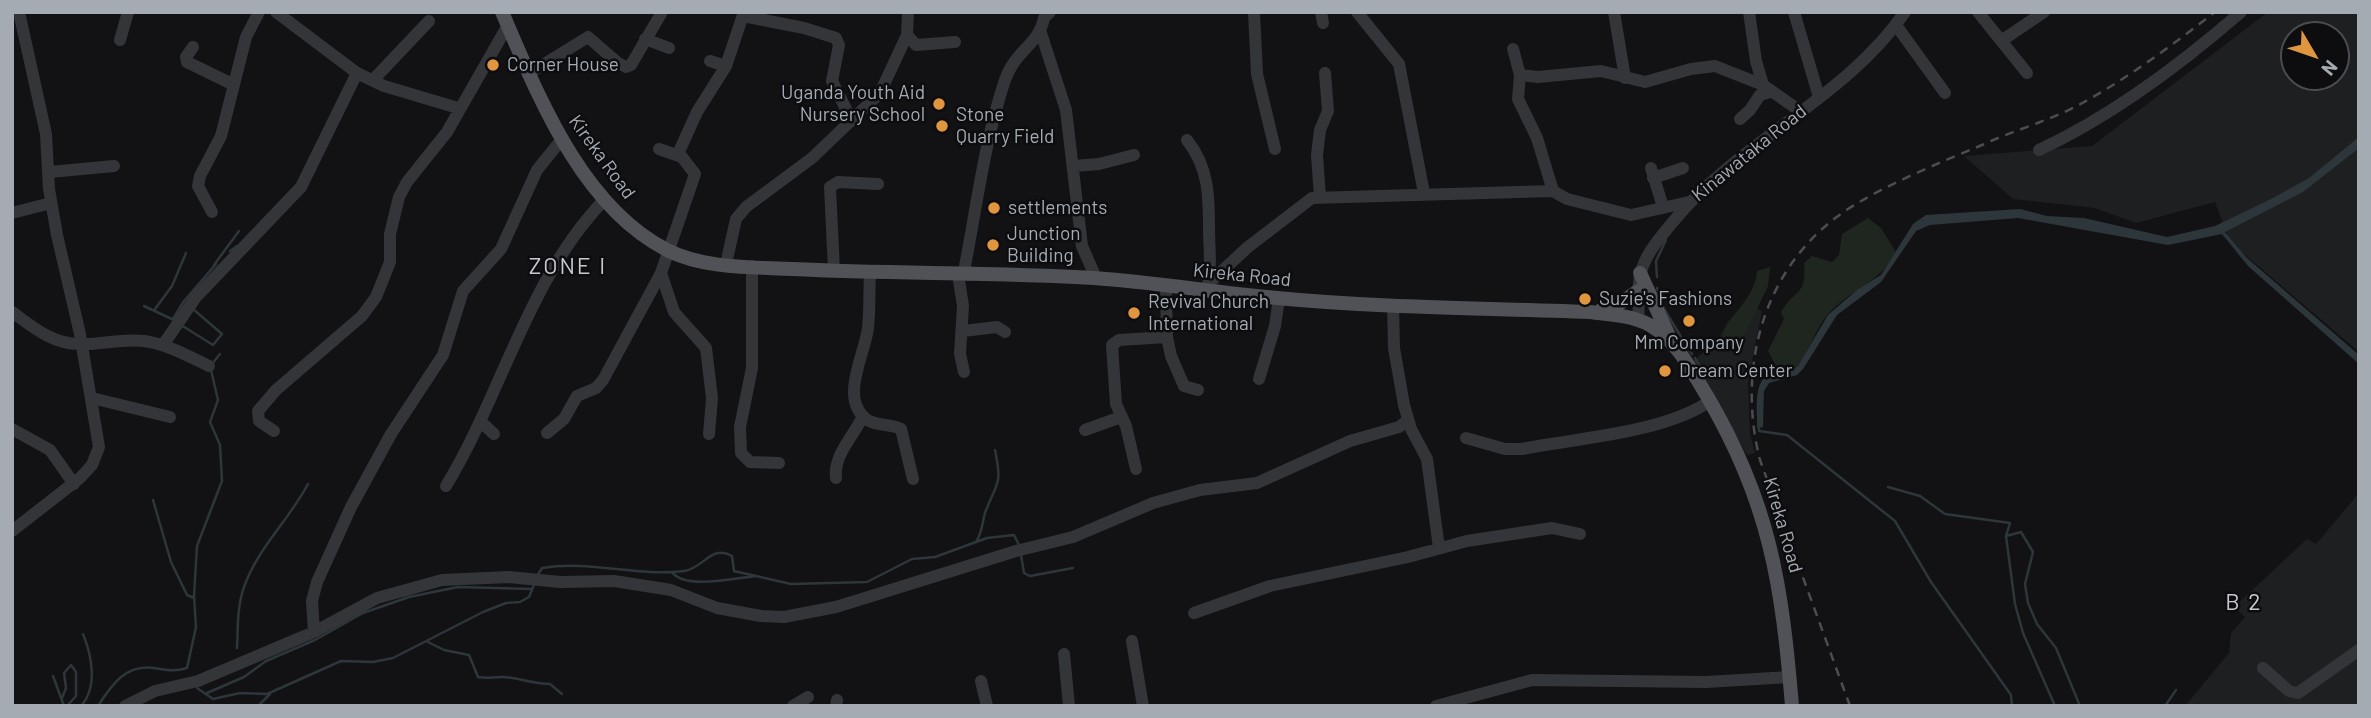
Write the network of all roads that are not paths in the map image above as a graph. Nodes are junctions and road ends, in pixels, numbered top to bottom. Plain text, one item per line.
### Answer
1 (19, 12) edge
2 (128, 12) edge
3 (259, 12) edge
4 (276, 12) edge
5 (662, 12) edge
6 (908, 12) edge
7 (1050, 12) edge
8 (1254, 12) edge
9 (1357, 12) edge
10 (1614, 12) edge
11 (1749, 12) edge
12 (1794, 12) edge
13 (1905, 12) edge
14 (1978, 12) edge
15 (2044, 12) edge
16 (2241, 12) edge
17 (744, 14) edge
18 (505, 19) edge
19 (429, 21) dead end
20 (1896, 25) junction
21 (1041, 33) junction
22 (907, 35) junction
23 (645, 39) junction
24 (120, 40) dead end
25 (2001, 41) junction
26 (955, 43) dead end
27 (193, 47) dead end
28 (669, 48) dead end
29 (1513, 49) dead end
30 (709, 61) dead end
31 (726, 66) junction
32 (356, 73) junction
33 (1325, 73) dead end
34 (2026, 73) dead end
35 (527, 74) junction
36 (1520, 75) junction
37 (1625, 78) junction
38 (373, 80) junction
39 (234, 85) junction
40 (1767, 89) junction
41 (1945, 93) dead end
42 (1819, 97) junction
43 (458, 108) junction
44 (1800, 111) junction
45 (1740, 118) dead end
46 (852, 121) junction
47 (562, 139) junction
48 (1188, 140) dead end
49 (659, 149) dead end
50 (1275, 149) dead end
51 (2039, 150) dead end
52 (678, 154) junction
53 (1134, 155) dead end
54 (114, 166) dead end
55 (1074, 166) junction
56 (1683, 168) dead end
57 (50, 172) junction
58 (878, 184) dead end
59 (1553, 191) junction
60 (1424, 192) junction
61 (1320, 197) junction
62 (605, 199) junction
63 (1689, 202) junction
64 (51, 203) junction
65 (1663, 207) junction
66 (212, 212) dead end
67 (12, 213) edge
68 (668, 251) junction
69 (726, 264) junction
70 (752, 267) junction
71 (834, 271) junction
72 (661, 273) junction
73 (870, 273) junction
74 (1640, 273) junction
75 (963, 274) junction
76 (1096, 278) junction
77 (1166, 286) junction
78 (1206, 287) junction
79 (1638, 291) junction
80 (1279, 299) junction
81 (1393, 305) junction
82 (12, 312) edge
83 (1590, 312) junction
84 (1637, 320) junction
85 (963, 331) junction
86 (1005, 332) dead end
87 (1167, 337) junction
88 (79, 344) junction
89 (163, 345) junction
90 (1678, 350) junction
91 (209, 366) dead end
92 (964, 372) dead end
93 (1259, 379) dead end
94 (1198, 390) dead end
95 (92, 398) junction
96 (1710, 401) junction
97 (863, 416) junction
98 (170, 417) dead end
99 (1121, 417) junction
100 (1408, 419) junction
101 (480, 421) junction
102 (12, 429) edge
103 (1085, 430) dead end
104 (274, 431) dead end
105 (547, 433) dead end
106 (494, 434) dead end
107 (709, 434) dead end
108 (1466, 438) dead end
109 (779, 463) dead end
110 (1136, 469) dead end
111 (836, 478) dead end
112 (914, 479) dead end
113 (74, 484) junction
114 (446, 486) dead end
115 (12, 531) edge
116 (1580, 534) dead end
117 (1439, 548) junction
118 (1194, 614) dead end
119 (314, 632) junction
120 (1132, 641) dead end
121 (2359, 650) edge
122 (1064, 654) dead end
123 (2263, 668) dead end
124 (1790, 677) junction
125 (981, 681) dead end
126 (808, 697) dead end
127 (125, 706) edge
128 (793, 706) edge
129 (986, 706) edge
130 (1069, 706) edge
131 (1143, 706) edge
132 (1436, 706) edge
133 (1792, 706) edge

1 - 57 street
2 - 24 street
3 - 39 street
4 - 32 street
5 - 23 street
6 - 22 street
7 - 21 street
8 - 50 street
9 - 60 street
10 - 37 street
11 - 40 street
12 - 42 street
13 - 20 street, Kinawataka Road
14 - 25 street
15 - 25 street
16 - 51 street
17 - 31 street
17 - 46 street
18 - 35 main road, Kireka Road
18 - 43 street
19 - 38 street
20 - 41 street
20 - 42 street, Kinawataka Road
21 - 55 street
21 - 75 street
22 - 26 street
22 - 46 street
23 - 28 street
23 - 35 street
25 - 34 street
27 - 39 street
29 - 36 street
30 - 31 street
31 - 52 street
32 - 38 street
32 - 89 street
33 - 61 street
35 - 47 main road, Kireka Road
36 - 37 street
36 - 59 street
37 - 40 street
38 - 43 street
39 - 66 street
40 - 44 street
40 - 45 street
42 - 44 street, Kinawataka Road
43 - 104 street
44 - 63 street, Kinawataka Road
46 - 69 street
47 - 62 main road, Kireka Road
47 - 119 street
48 - 78 street
49 - 52 street
52 - 68 street
53 - 55 street
54 - 57 street
55 - 76 street
56 - 65 street
57 - 64 street
58 - 71 street
59 - 60 street
59 - 65 street
60 - 61 street
61 - 78 street
62 - 68 main road, Kireka Road
62 - 101 street
63 - 65 street
63 - 74 street, Kinawataka Road
64 - 67 street
64 - 88 street
68 - 69 main road, Kireka Road
68 - 72 street
69 - 70 main road, Kireka Road
70 - 71 main road, Kireka Road
70 - 109 street
71 - 73 main road, Kireka Road
72 - 105 street
72 - 107 street
73 - 75 main road, Kireka Road
73 - 97 street
74 - 79 street, Kinawataka Road
74 - 90 main road
75 - 76 main road, Kireka Road
75 - 85 street
76 - 77 main road, Kireka Road
77 - 78 main road, Kireka Road
77 - 87 street
78 - 80 main road, Kireka Road
79 - 83 main road
79 - 84 street, Kinawataka Road
80 - 81 main road, Kireka Road
80 - 93 street
81 - 83 main road, Kireka Road
81 - 100 street
82 - 88 street
83 - 84 main road, Kireka Road
84 - 90 main road, Kireka Road
85 - 86 street
85 - 92 street
87 - 94 street
87 - 99 street
88 - 89 street
88 - 95 street
89 - 91 street
90 - 96 main road, Kireka Road
95 - 98 street
95 - 113 street
96 - 108 street
96 - 124 main road, Kireka Road
97 - 111 street
97 - 112 street
99 - 103 street
99 - 110 street
100 - 117 street
100 - 119 street
101 - 106 street
101 - 114 street
102 - 113 street
113 - 115 street
116 - 117 street
117 - 118 street
119 - 127 street
120 - 131 street
121 - 123 street
122 - 130 street
124 - 132 street
124 - 133 main road, Kireka Road
125 - 129 street
126 - 128 street

